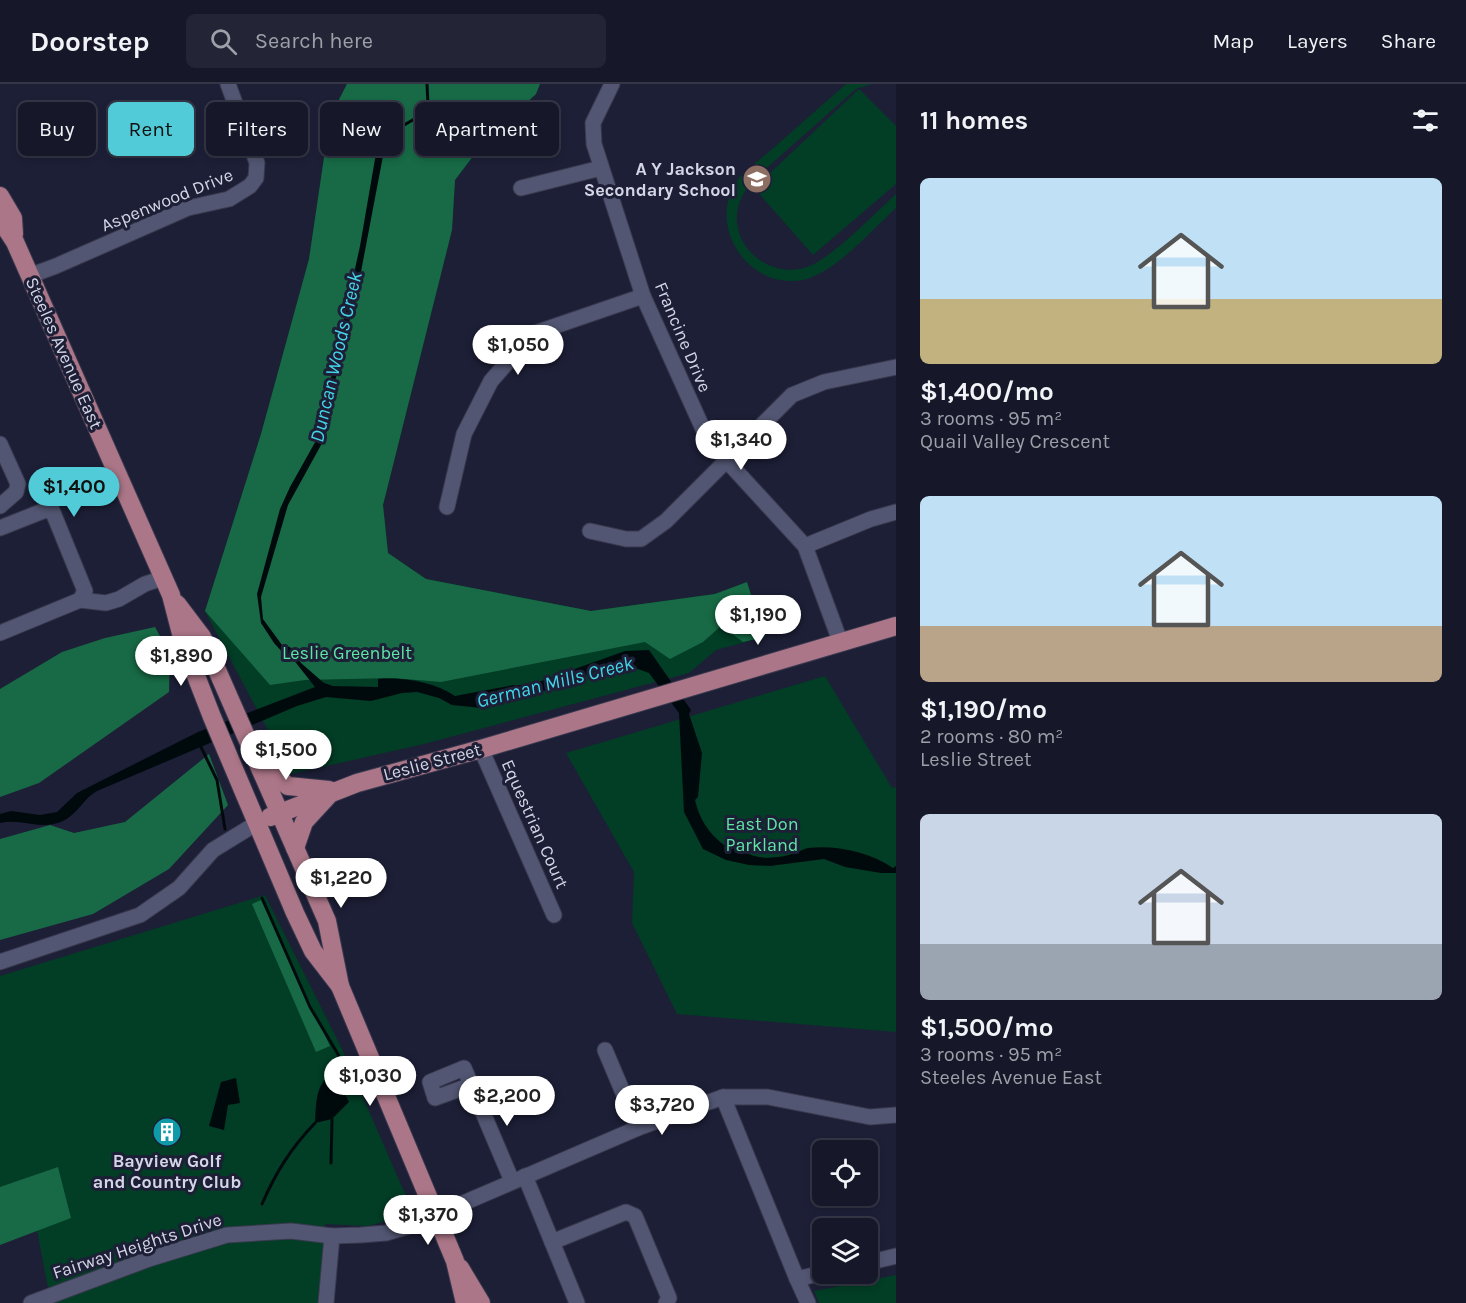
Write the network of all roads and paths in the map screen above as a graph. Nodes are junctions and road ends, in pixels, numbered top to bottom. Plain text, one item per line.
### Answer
1 (228, 84) edge
2 (612, 84) edge
3 (602, 168) junction
4 (521, 188) dead end
5 (0, 196) edge
6 (0, 219) edge
7 (15, 242) junction
8 (29, 276) junction
9 (643, 297) junction
10 (896, 367) edge
11 (0, 444) edge
12 (728, 461) junction
13 (0, 506) edge
14 (447, 507) dead end
15 (896, 512) edge
16 (0, 528) edge
17 (590, 531) dead end
18 (805, 546) junction
19 (163, 578) junction
20 (171, 595) junction
21 (80, 600) junction
22 (896, 626) edge
23 (0, 633) edge
24 (840, 641) junction
25 (481, 749) junction
26 (258, 763) junction
27 (334, 791) junction
28 (279, 813) junction
29 (257, 823) junction
30 (295, 848) junction
31 (554, 915) dead end
32 (0, 962) edge
33 (340, 986) junction
34 (605, 1050) dead end
35 (471, 1085) dead end
36 (723, 1097) junction
37 (896, 1115) edge
38 (638, 1128) junction
39 (518, 1179) junction
40 (434, 1215) junction
41 (332, 1236) junction
42 (552, 1242) junction
43 (896, 1256) edge
44 (878, 1260) edge
45 (455, 1261) junction
46 (812, 1275) edge
47 (797, 1279) junction
48 (31, 1303) edge
49 (326, 1303) edge
50 (465, 1303) edge
51 (481, 1303) edge
52 (577, 1303) edge
53 (666, 1303) edge
54 (807, 1303) edge

1 - 8 street, Aspenwood Drive
2 - 3 street, Francine Drive
3 - 4 street
3 - 9 street, Francine Drive
5 - 7 main road, Steeles Avenue East
6 - 7 main road, Steeles Avenue East
7 - 8 main road, Steeles Avenue East
8 - 19 main road, Steeles Avenue East
9 - 12 street, Francine Drive
9 - 14 street
10 - 12 street
11 - 13 street
12 - 17 street
12 - 18 street, Francine Drive
15 - 18 street
16 - 21 street
18 - 24 street, Francine Drive
19 - 20 main road, Steeles Avenue East
19 - 21 street
20 - 26 main road, Steeles Avenue East
20 - 29 main road, Steeles Avenue East
21 - 23 street
22 - 24 main road, Leslie Street
24 - 25 main road, Leslie Street
25 - 27 main road, Leslie Street
25 - 31 street, Equestrian Court
26 - 27 main road
26 - 28 main road, Steeles Avenue East
27 - 28 main road, Leslie Street
27 - 30 main road
28 - 29 main road, Leslie Street
28 - 30 main road, Steeles Avenue East
29 - 32 street, Leslie Street
29 - 33 main road, Steeles Avenue East
30 - 33 main road, Steeles Avenue East
33 - 40 main road, Steeles Avenue East
34 - 38 street
35 - 39 street
36 - 37 street
36 - 38 street, Fairway Heights Drive
36 - 47 street
38 - 39 street, Fairway Heights Drive
39 - 40 street, Fairway Heights Drive
39 - 42 street
40 - 41 street, Fairway Heights Drive
40 - 45 main road, Steeles Avenue East
41 - 48 street, Fairway Heights Drive
41 - 49 street
42 - 52 street
42 - 53 street
43 - 44 street
45 - 50 main road, Steeles Avenue East
45 - 51 main road, Steeles Avenue East
46 - 47 street
47 - 54 street

